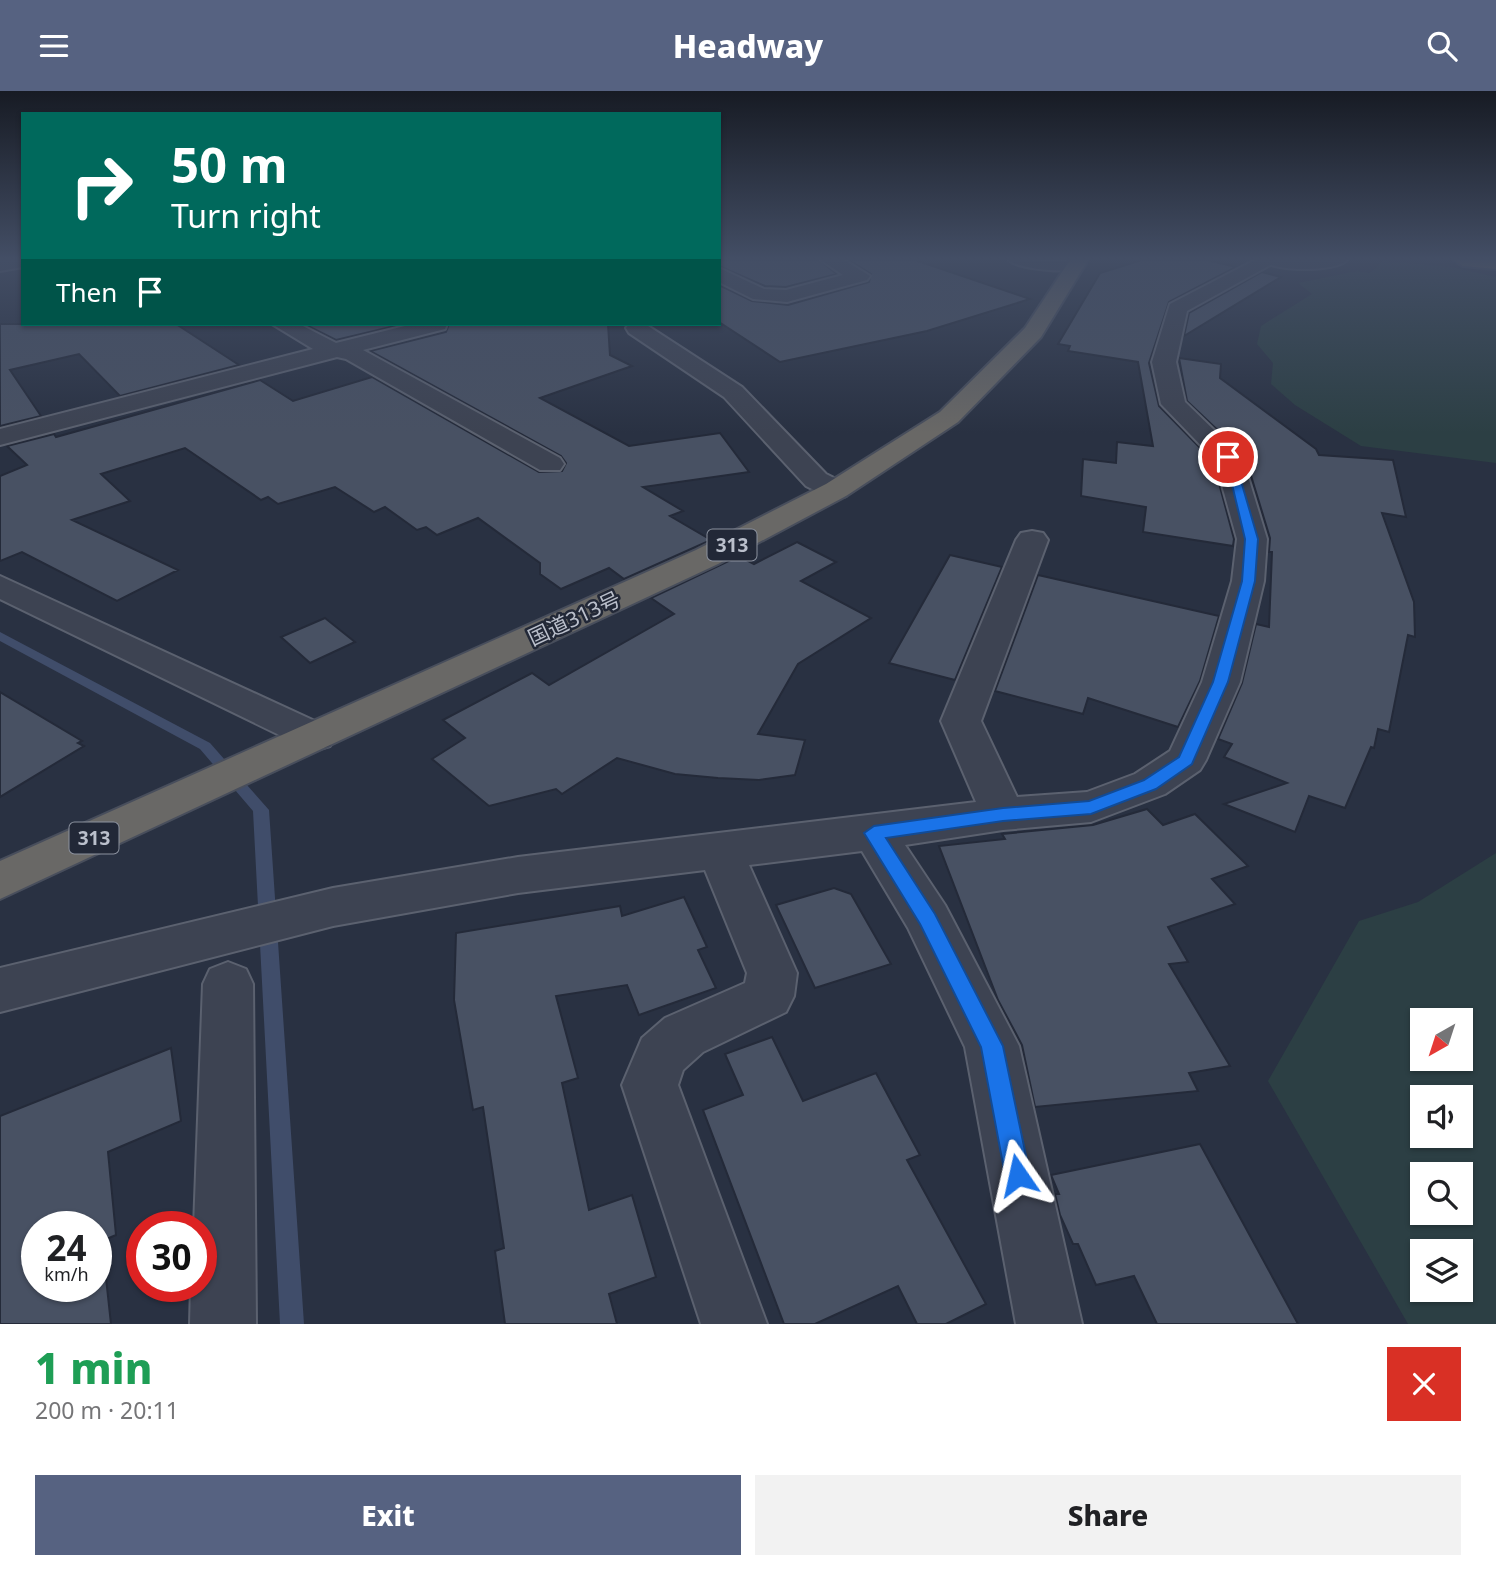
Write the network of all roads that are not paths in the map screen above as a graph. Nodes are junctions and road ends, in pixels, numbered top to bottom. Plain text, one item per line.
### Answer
1 (1042, 318) edge
2 (1175, 318) edge
3 (287, 326) edge
4 (355, 326) edge
5 (429, 326) edge
6 (637, 328) dead end
7 (380, 339) junction
8 (339, 350) junction
9 (0, 437) edge
10 (550, 464) dead end
11 (836, 490) junction
12 (1032, 540) dead end
13 (0, 586) edge
14 (316, 737) junction
15 (1003, 814) junction
16 (874, 833) junction
17 (720, 851) junction
18 (0, 881) edge
19 (228, 983) dead end
20 (0, 990) edge
21 (223, 1324) edge
22 (734, 1324) edge
23 (1049, 1324) edge

1 - 11 highway, 国道313号 / 313
2 - 15 street
3 - 8 street
4 - 7 street
5 - 7 street
6 - 11 street
7 - 8 street
8 - 9 street
8 - 10 street
11 - 14 highway, 国道313号 / 313
12 - 15 street
13 - 14 street
14 - 18 highway, 国道313号 / 313
15 - 16 street
16 - 17 street
16 - 23 street
17 - 20 street
17 - 22 street
19 - 21 street

